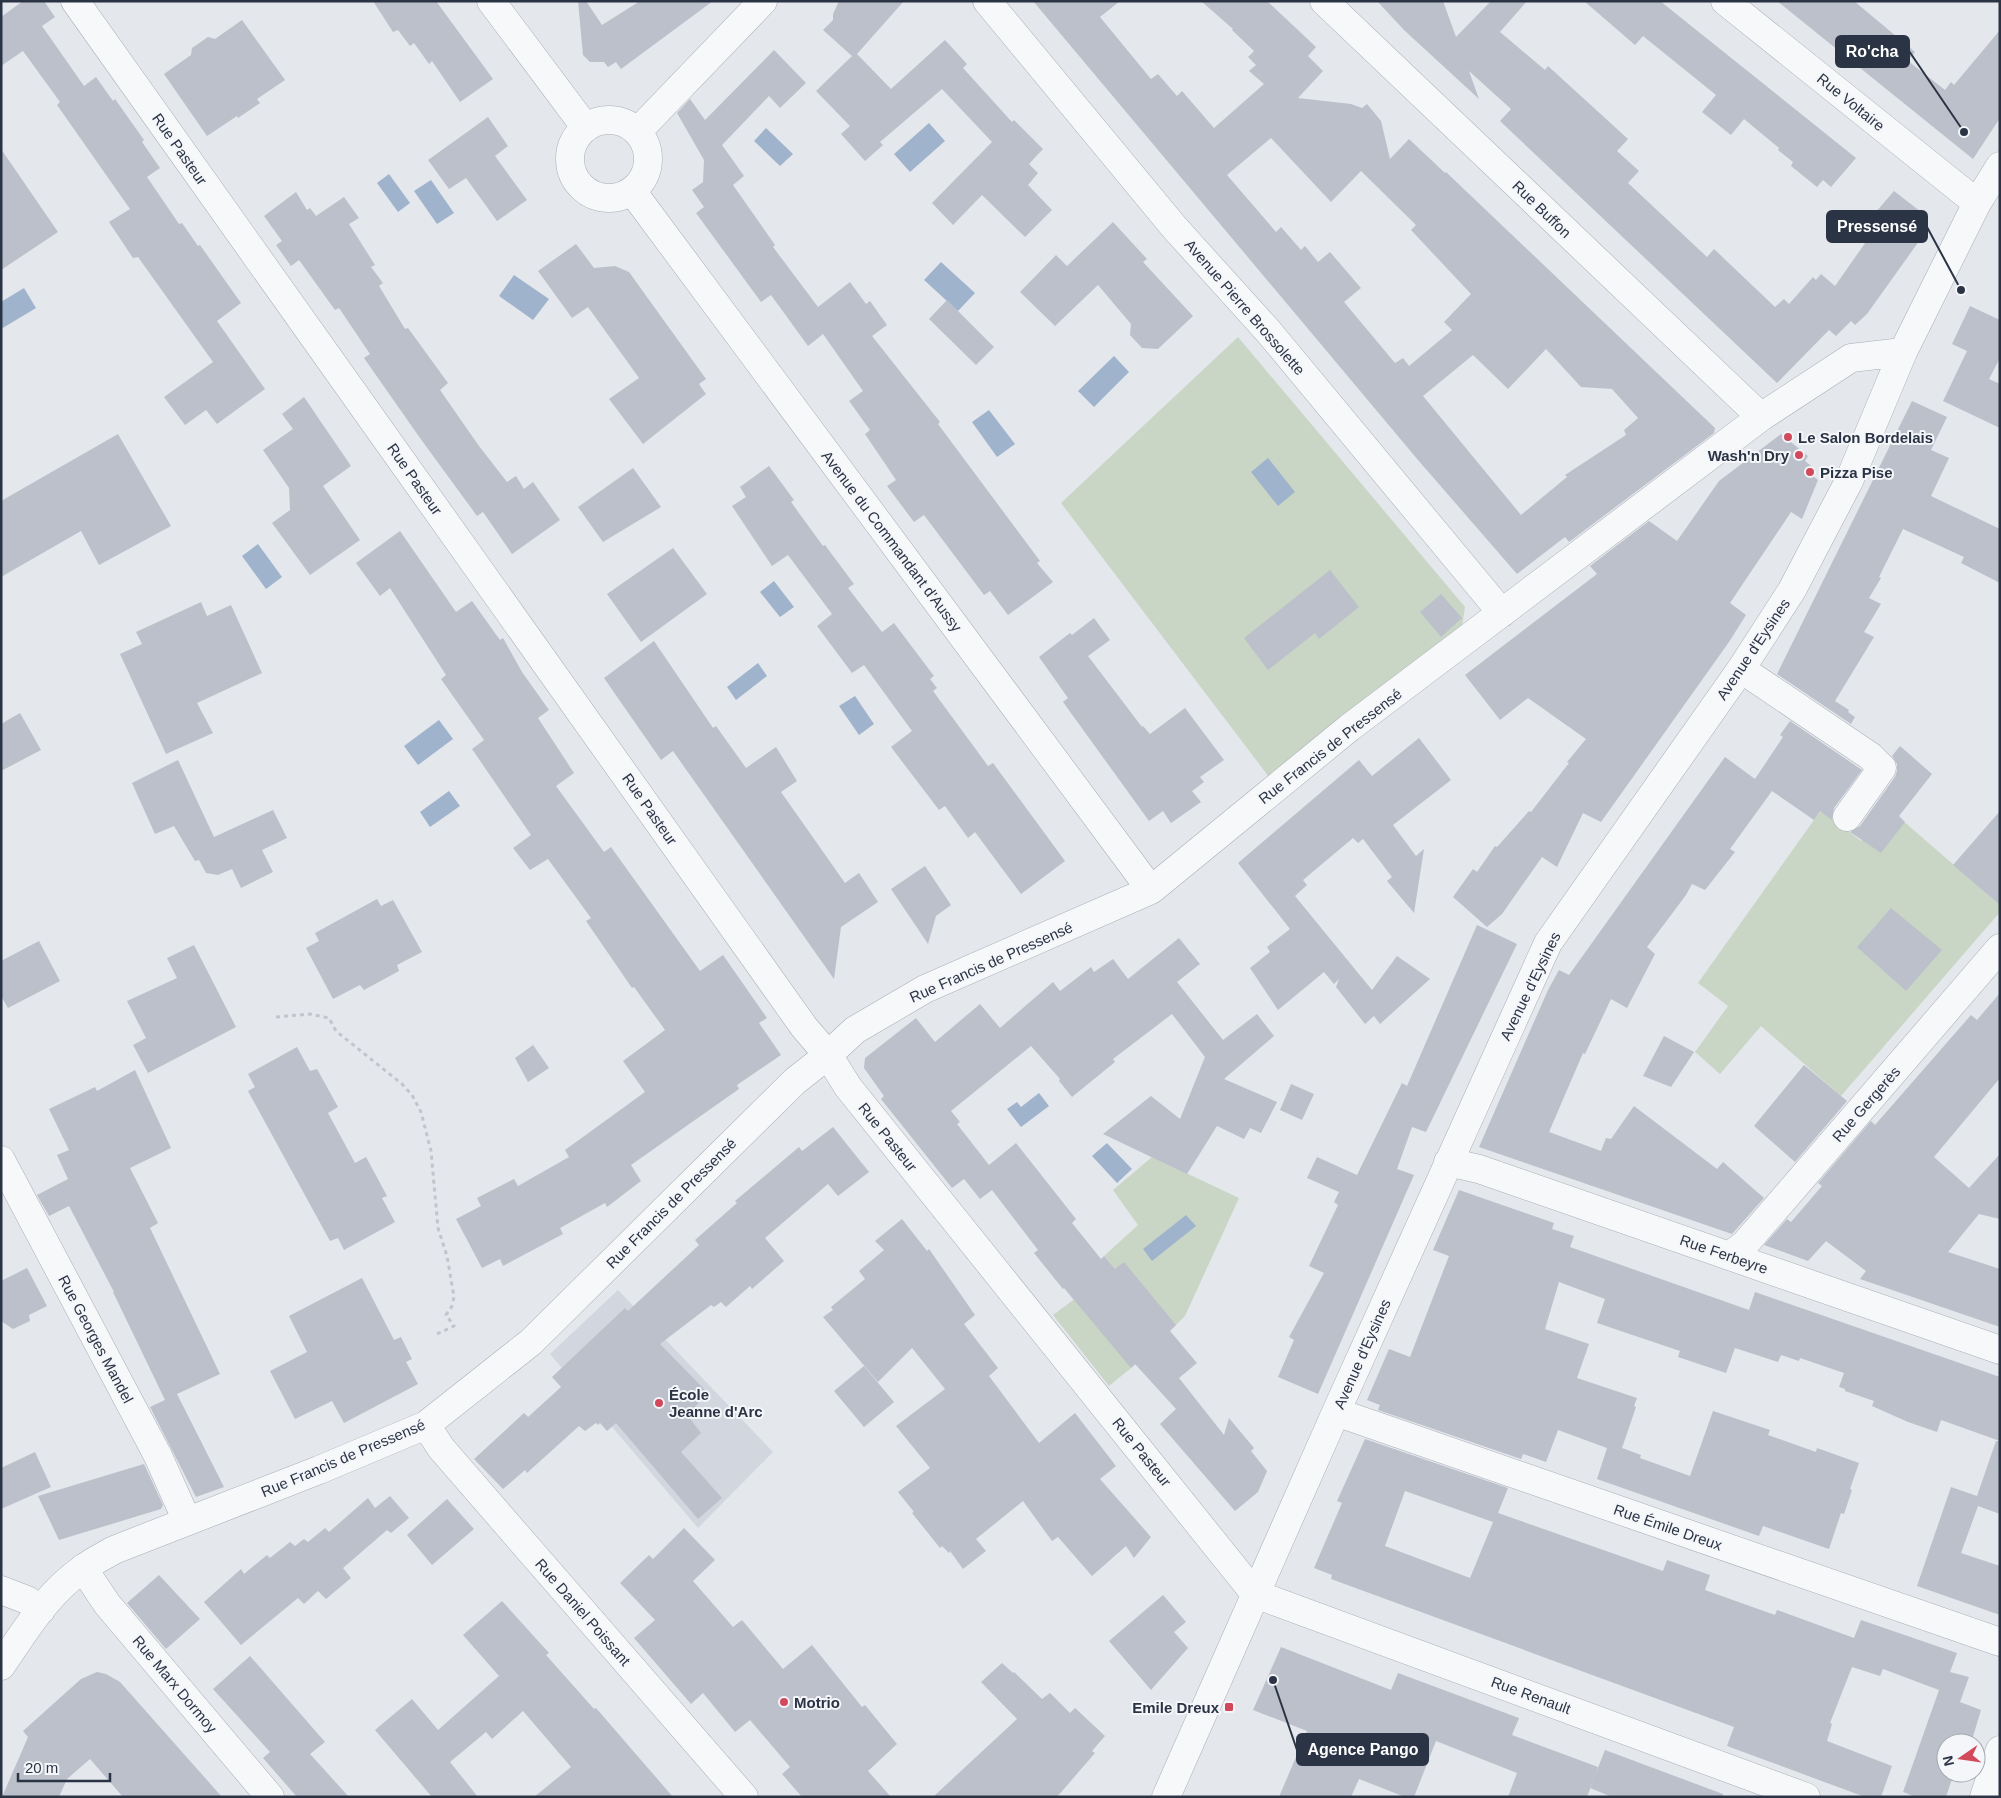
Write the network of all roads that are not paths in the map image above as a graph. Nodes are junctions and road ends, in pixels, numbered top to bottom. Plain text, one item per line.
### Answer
1 (75, 1) edge
2 (491, 1) edge
3 (763, 1) edge
4 (987, 1) edge
5 (1324, 1) edge
6 (1726, 1) edge
7 (586, 128) junction
8 (637, 132) junction
9 (2000, 166) edge
10 (632, 191) junction
11 (1977, 203) junction
12 (1903, 352) junction
13 (1761, 417) junction
14 (1502, 613) junction
15 (1741, 669) junction
16 (1847, 817) dead end
17 (1151, 890) junction
18 (2000, 948) edge
19 (828, 1055) junction
20 (1, 1160) edge
21 (1448, 1162) junction
22 (1729, 1256) junction
23 (2000, 1350) edge
24 (1336, 1412) junction
25 (426, 1425) junction
26 (187, 1521) junction
27 (83, 1568) junction
28 (1, 1590) edge
29 (1255, 1594) junction
30 (40, 1610) junction
31 (2000, 1642) edge
32 (1, 1666) edge
33 (2000, 1750) edge
34 (270, 1797) edge
35 (744, 1797) edge
36 (1166, 1797) edge
37 (1806, 1797) edge
38 (1984, 1797) edge

1 - 19 street, Rue Pasteur
2 - 7 street
3 - 8 street
4 - 14 street, Avenue Pierre Brossolette
5 - 13 street, Rue Buffon
6 - 11 street, Rue Voltaire
7 - 8 street
7 - 10 street
8 - 10 street
9 - 11 street, Avenue d'Eysines
10 - 17 street, Avenue du Commandant d'Aussy
11 - 12 street, Avenue d'Eysines
12 - 13 street, Rue Francis de Pressensé
12 - 15 street, Avenue d'Eysines
13 - 14 street, Rue Francis de Pressensé
14 - 17 street, Rue Francis de Pressensé
15 - 16 street
15 - 21 street, Avenue d'Eysines
17 - 19 street, Rue Francis de Pressensé
18 - 22 street, Rue Gergerès
19 - 25 street, Rue Francis de Pressensé
19 - 29 street, Rue Pasteur
20 - 26 street, Rue Georges Mandel
21 - 22 street, Rue Ferbeyre
21 - 24 street, Avenue d'Eysines
22 - 23 street, Rue Ferbeyre
24 - 29 street, Avenue d'Eysines
24 - 31 street, Rue Émile Dreux
25 - 26 street, Rue Francis de Pressensé
25 - 35 street, Rue Daniel Poissant
26 - 27 street, Rue Francis de Pressensé
27 - 30 street, Rue Francis de Pressensé
27 - 34 street, Rue Marx Dormoy
28 - 30 street
29 - 36 street, Avenue d'Eysines
29 - 37 street, Rue Renault
30 - 32 street, Rue Francis de Pressensé
33 - 38 street

